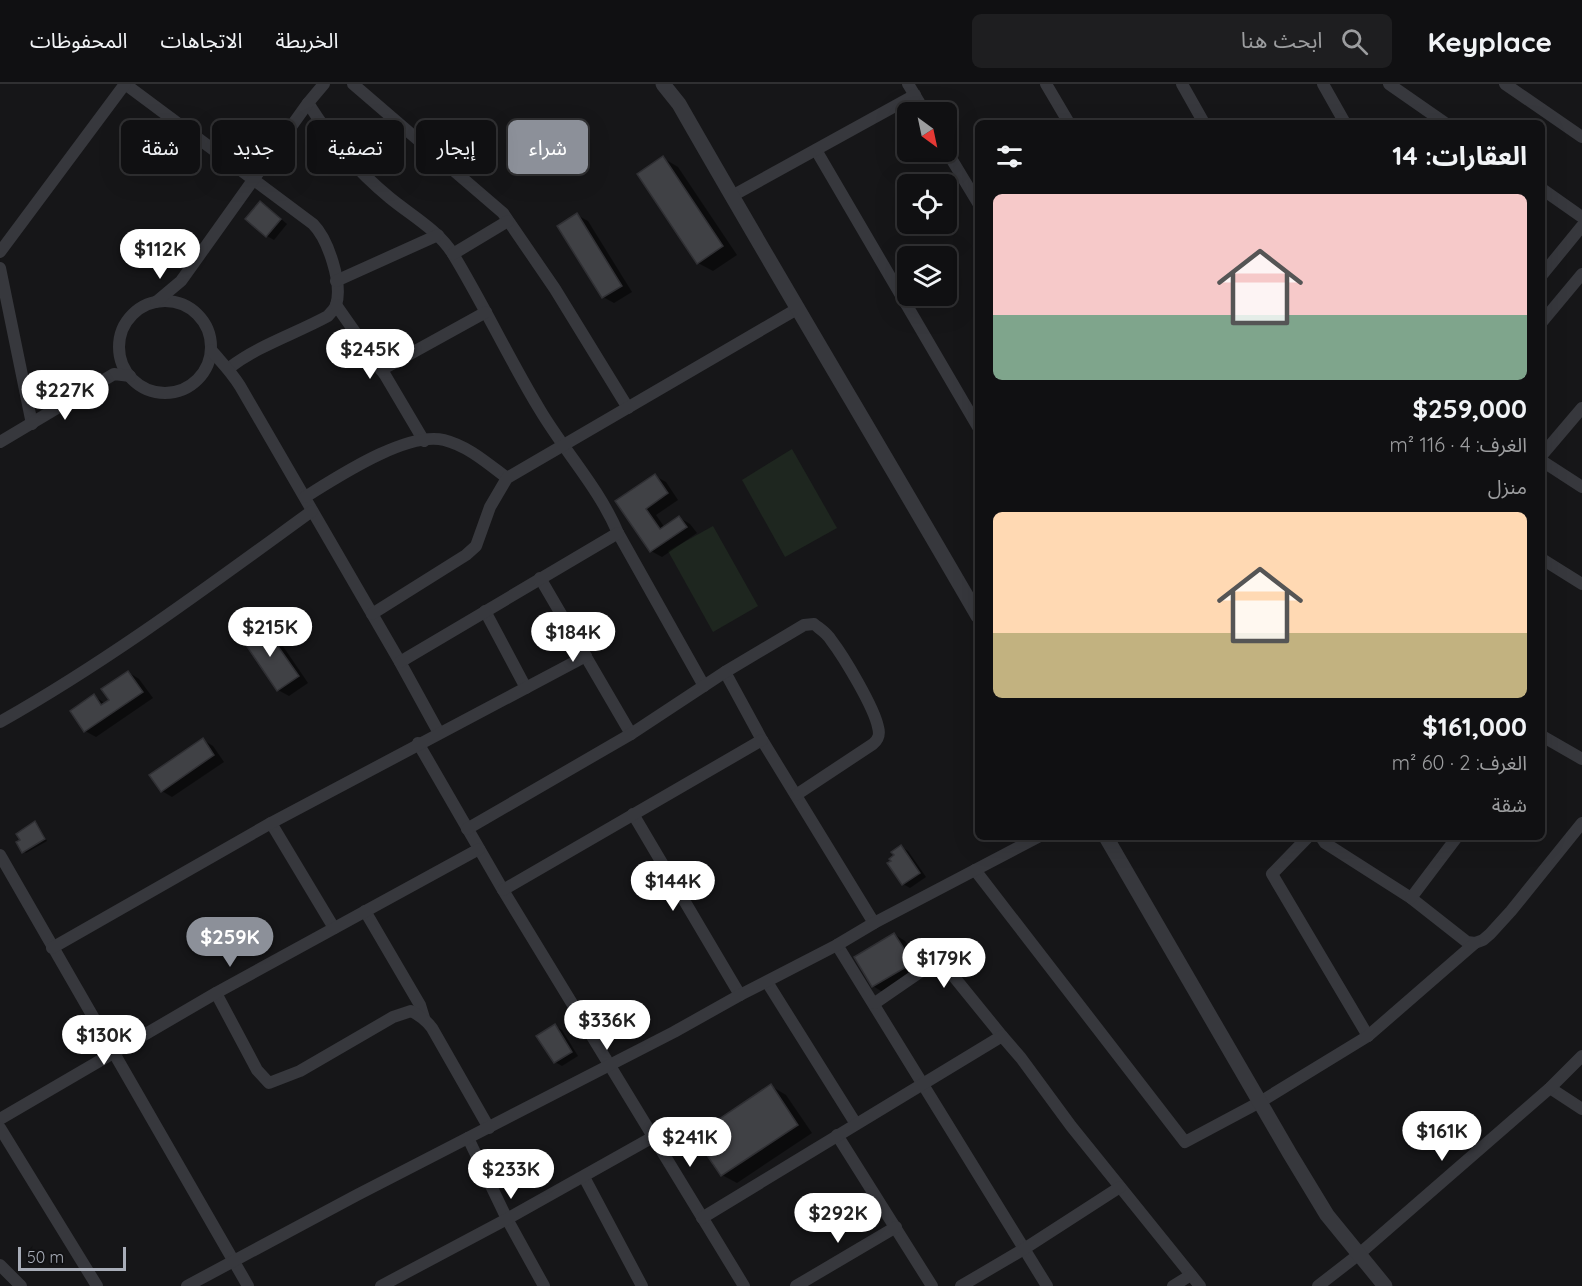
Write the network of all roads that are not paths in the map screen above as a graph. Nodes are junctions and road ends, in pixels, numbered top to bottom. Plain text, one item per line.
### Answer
1 (125, 84) edge
2 (324, 84) edge
3 (353, 84) edge
4 (663, 84) edge
5 (908, 84) edge
6 (1046, 84) edge
7 (1182, 84) edge
8 (1323, 84) edge
9 (1389, 84) edge
10 (1505, 84) edge
11 (915, 95) junction
12 (919, 102) edge
13 (308, 103) junction
14 (1067, 120) edge
15 (1202, 120) edge
16 (1344, 120) edge
17 (1441, 120) edge
18 (1582, 137) edge
19 (816, 150) junction
20 (953, 162) edge
21 (255, 180) junction
22 (1545, 191) edge
23 (732, 196) junction
24 (975, 198) edge
25 (1582, 217) edge
26 (508, 221) junction
27 (1582, 226) edge
28 (438, 235) junction
29 (0, 252) edge
30 (453, 254) junction
31 (0, 268) edge
32 (1545, 271) edge
33 (1582, 274) edge
34 (181, 281) junction
35 (336, 281) junction
36 (156, 302) junction
37 (184, 305) junction
38 (336, 305) junction
39 (797, 309) junction
40 (486, 312) junction
41 (1545, 318) edge
42 (211, 350) junction
43 (120, 353) junction
44 (226, 366) junction
45 (205, 369) junction
46 (381, 370) junction
47 (114, 374) junction
48 (130, 376) junction
49 (628, 408) junction
50 (1582, 408) edge
51 (975, 422) edge
52 (32, 424) junction
53 (424, 441) junction
54 (0, 442) edge
55 (563, 447) junction
56 (1545, 451) edge
57 (1545, 463) edge
58 (507, 478) junction
59 (1582, 487) edge
60 (305, 497) junction
61 (312, 511) junction
62 (618, 533) junction
63 (1545, 561) edge
64 (540, 578) junction
65 (1582, 584) edge
66 (485, 611) junction
67 (975, 611) edge
68 (372, 614) junction
69 (586, 656) junction
70 (400, 662) junction
71 (725, 672) junction
72 (704, 686) junction
73 (526, 688) junction
74 (0, 722) edge
75 (439, 734) junction
76 (631, 734) junction
77 (1545, 738) edge
78 (762, 740) junction
79 (418, 743) junction
80 (1582, 759) edge
81 (796, 795) junction
82 (633, 814) junction
83 (271, 823) junction
84 (1582, 823) edge
85 (467, 830) junction
86 (1032, 840) edge
87 (1108, 840) edge
88 (1305, 840) edge
89 (1322, 840) edge
90 (1455, 840) edge
91 (479, 849) junction
92 (0, 855) edge
93 (975, 870) junction
94 (503, 890) junction
95 (1411, 898) junction
96 (365, 911) junction
97 (874, 923) junction
98 (334, 928) junction
99 (1475, 943) junction
100 (837, 945) junction
101 (52, 948) junction
102 (767, 982) junction
103 (216, 993) junction
104 (740, 995) junction
105 (875, 1004) junction
106 (424, 1018) junction
107 (1002, 1036) junction
108 (1368, 1036) junction
109 (113, 1052) junction
110 (1582, 1056) edge
111 (611, 1066) junction
112 (921, 1083) junction
113 (1550, 1089) junction
114 (1260, 1102) junction
115 (1582, 1109) edge
116 (0, 1119) edge
117 (856, 1124) junction
118 (0, 1128) edge
119 (489, 1128) junction
120 (837, 1135) junction
121 (653, 1137) junction
122 (468, 1138) junction
123 (584, 1177) junction
124 (1120, 1187) junction
125 (702, 1218) junction
126 (507, 1219) junction
127 (896, 1227) junction
128 (1024, 1249) junction
129 (1358, 1256) junction
130 (234, 1261) junction
131 (0, 1266) edge
132 (1191, 1275) junction
133 (21, 1286) edge
134 (97, 1286) edge
135 (188, 1286) edge
136 (248, 1286) edge
137 (381, 1286) edge
138 (544, 1286) edge
139 (642, 1286) edge
140 (744, 1286) edge
141 (796, 1286) edge
142 (932, 1286) edge
143 (960, 1286) edge
144 (1047, 1286) edge
145 (1173, 1286) edge
146 (1200, 1286) edge
147 (1318, 1286) edge
148 (1385, 1286) edge

1 - 21 street
1 - 29 street
2 - 13 street
3 - 26 street
4 - 23 street
5 - 11 street
6 - 14 street
7 - 15 street
8 - 16 street
9 - 17 street
10 - 18 street
11 - 12 street
11 - 19 street
13 - 21 street
13 - 28 street
19 - 23 street
19 - 51 street
20 - 24 street
21 - 34 street
21 - 35 street
22 - 25 street
23 - 39 street
26 - 30 street
26 - 49 street
27 - 32 street
28 - 30 street
28 - 35 street
30 - 40 street
31 - 52 street
33 - 41 street
34 - 36 street
34 - 37 street
35 - 38 street
36 - 37 street
36 - 43 street
37 - 42 street
38 - 44 street
38 - 46 street
39 - 49 street
39 - 67 street
40 - 46 street
40 - 55 street
42 - 44 street
42 - 45 street
43 - 47 street
43 - 48 street
44 - 45 street
44 - 60 street
45 - 48 street
46 - 53 street
47 - 48 street
47 - 52 street
49 - 55 street
50 - 56 street
52 - 54 street
53 - 58 street
53 - 60 street
55 - 58 street
55 - 62 street
57 - 59 street
58 - 68 street
60 - 61 street
61 - 68 street
61 - 74 street
62 - 64 street
62 - 72 street
63 - 65 street
64 - 66 street
64 - 69 street
66 - 70 street
66 - 73 street
68 - 70 street
69 - 73 street
69 - 76 street
70 - 75 street
71 - 72 street
71 - 78 street
71 - 81 street
72 - 76 street
73 - 75 street
75 - 79 street
76 - 85 street
77 - 80 street
78 - 81 street
78 - 82 street
79 - 83 street
79 - 85 street
81 - 97 street
82 - 94 street
82 - 104 street
83 - 98 street
83 - 101 street
84 - 99 street
85 - 91 street
86 - 93 street
87 - 114 street
88 - 108 street
89 - 95 street
90 - 95 street
91 - 94 street
91 - 96 street
92 - 101 street
93 - 97 street
93 - 114 street
94 - 111 street
95 - 99 street
96 - 98 street
96 - 106 street
97 - 100 street
98 - 103 street
99 - 108 street
100 - 102 street
100 - 105 street
101 - 109 street
102 - 104 street
102 - 117 street
103 - 106 street
103 - 109 street
104 - 111 street
105 - 107 street
105 - 112 street
106 - 119 street
107 - 112 street
107 - 124 street
108 - 114 street
109 - 116 street
109 - 130 street
110 - 113 street
111 - 119 street
111 - 121 street
112 - 117 street
112 - 128 street
113 - 115 street
113 - 129 street
114 - 129 street
117 - 120 street
118 - 134 street
119 - 122 street
120 - 125 street
120 - 127 street
121 - 123 street
121 - 125 street
122 - 126 street
122 - 130 street
123 - 126 street
123 - 139 street
124 - 128 street
124 - 132 street
125 - 140 street
126 - 137 street
126 - 138 street
127 - 141 street
127 - 142 street
128 - 143 street
128 - 144 street
129 - 147 street
129 - 148 street
130 - 135 street
130 - 136 street
131 - 133 street
132 - 145 street
132 - 146 street

